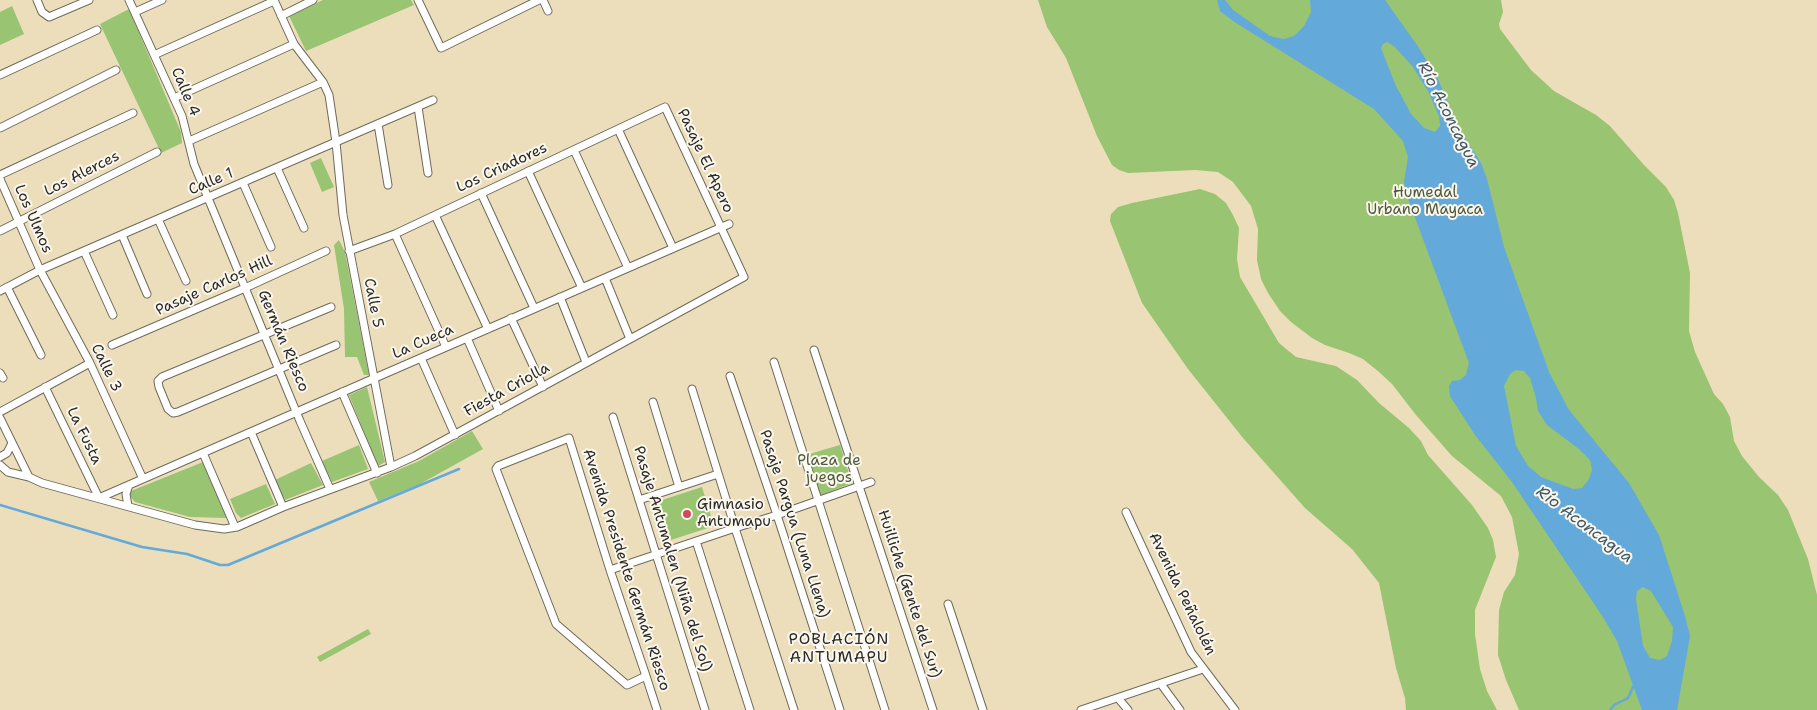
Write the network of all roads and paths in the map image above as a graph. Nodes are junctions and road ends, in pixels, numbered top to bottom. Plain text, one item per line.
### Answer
1 (37, 0) edge
2 (88, 0) edge
3 (129, 0) edge
4 (162, 0) edge
5 (314, 0) edge
6 (420, 0) edge
7 (539, 0) edge
8 (543, 0) edge
9 (274, 1) edge
10 (548, 11) dead end
11 (135, 12) junction
12 (281, 16) junction
13 (96, 30) dead end
14 (294, 44) junction
15 (154, 55) junction
16 (116, 70) dead end
17 (0, 75) edge
18 (323, 82) junction
19 (174, 98) junction
20 (433, 100) dead end
21 (418, 107) junction
22 (665, 107) joint
23 (133, 113) dead end
24 (378, 124) junction
25 (0, 128) edge
26 (618, 129) junction
27 (189, 141) junction
28 (336, 142) junction
29 (574, 150) junction
30 (157, 152) dead end
31 (277, 168) junction
32 (528, 171) junction
33 (428, 173) dead end
34 (0, 175) edge
35 (1, 183) edge
36 (243, 183) junction
37 (388, 185) dead end
38 (481, 193) junction
39 (208, 198) junction
40 (435, 215) junction
41 (158, 219) junction
42 (19, 222) junction
43 (729, 224) dead end
44 (304, 228) dead end
45 (720, 228) junction
46 (0, 231) edge
47 (395, 234) junction
48 (122, 235) junction
49 (270, 247) dead end
50 (673, 248) junction
51 (326, 250) dead end
52 (84, 251) junction
53 (349, 251) junction
54 (628, 268) junction
55 (40, 270) junction
56 (605, 278) junction
57 (186, 282) dead end
58 (245, 288) junction
59 (582, 288) junction
60 (4, 289) edge
61 (147, 294) dead end
62 (560, 297) junction
63 (332, 307) dead end
64 (534, 308) junction
65 (113, 315) dead end
66 (511, 318) junction
67 (488, 328) junction
68 (264, 334) junction
69 (467, 338) junction
70 (630, 339) junction
71 (112, 345) dead end
72 (336, 345) dead end
73 (446, 346) junction
74 (814, 350) dead end
75 (41, 355) dead end
76 (421, 358) junction
77 (586, 362) junction
78 (774, 362) dead end
79 (90, 363) junction
80 (279, 368) junction
81 (730, 376) dead end
82 (374, 378) junction
83 (45, 387) junction
84 (543, 387) junction
85 (692, 389) dead end
86 (342, 392) junction
87 (653, 402) dead end
88 (499, 411) junction
89 (0, 412) edge
90 (297, 412) junction
91 (613, 417) dead end
92 (0, 418) edge
93 (251, 432) junction
94 (455, 435) junction
95 (12, 444) junction
96 (202, 454) junction
97 (0, 457) edge
98 (0, 465) edge
99 (392, 467) junction
100 (377, 473) junction
101 (718, 474) junction
102 (29, 477) junction
103 (143, 480) junction
104 (871, 482) dead end
105 (129, 485) junction
106 (859, 486) junction
107 (679, 487) junction
108 (330, 489) junction
109 (99, 498) junction
110 (639, 500) junction
111 (819, 501) junction
112 (128, 506) junction
113 (283, 507) junction
114 (1126, 512) dead end
115 (777, 515) junction
116 (235, 527) junction
117 (735, 528) junction
118 (696, 541) junction
119 (655, 554) junction
120 (610, 570) junction
121 (948, 604) dead end
122 (1204, 669) junction
123 (646, 676) junction
124 (1161, 684) junction
125 (1118, 698) junction
126 (656, 710) edge
127 (705, 710) edge
128 (750, 710) edge
129 (794, 710) edge
130 (840, 710) edge
131 (885, 710) edge
132 (932, 710) edge
133 (983, 710) edge
134 (1081, 710) edge
135 (1128, 710) edge
136 (1180, 710) edge
137 (1235, 710) edge

1 - 2 street
3 - 11 street, Calle 4
4 - 11 street
5 - 12 street
6 - 7 street
8 - 10 street
9 - 12 street, Calle 5
9 - 15 street
11 - 15 street, Calle 4
12 - 14 street, Calle 5
13 - 17 street
14 - 18 street, Calle 5
14 - 19 street
15 - 19 street, Calle 4
16 - 25 street
18 - 27 street
18 - 28 street, Calle 5
19 - 27 street, Calle 4
20 - 21 street, Calle 1
21 - 24 street, Calle 1
21 - 33 street
22 - 26 street, Los Criadores
22 - 45 street, Pasaje El Apero
23 - 34 street
24 - 28 street, Calle 1
24 - 37 street
26 - 29 street, Los Criadores
26 - 50 street
27 - 39 street, Calle 4
28 - 31 street, Calle 1
28 - 53 street, Calle 5
29 - 32 street, Los Criadores
29 - 54 street
30 - 42 street, Los Alerces
31 - 36 street, Calle 1
31 - 44 street
32 - 38 street, Los Criadores
32 - 59 street
35 - 42 street, Los Ulmos
36 - 39 street, Calle 1
36 - 49 street
38 - 40 street, Los Criadores
38 - 64 street
39 - 41 street, Calle 1
39 - 58 street, Germán Riesco
40 - 47 street, Los Criadores
40 - 67 street
41 - 48 street, Calle 1
41 - 57 street
42 - 46 street, Los Alerces
42 - 55 street, Los Ulmos
43 - 45 street, La Cueca
45 - 50 street, La Cueca
45 - 70 street, Fiesta Criolla
47 - 53 street, Los Criadores
47 - 73 street
48 - 52 street, Calle 1
48 - 61 street
50 - 54 street, La Cueca
51 - 58 street, Pasaje Carlos Hill
52 - 55 street, Calle 1
52 - 65 street
53 - 82 street, Calle 5
54 - 56 street, La Cueca
55 - 60 street, Calle 1
55 - 79 street, Calle 3
56 - 59 street, La Cueca
56 - 70 street
58 - 68 street, Germán Riesco
58 - 71 street, Pasaje Carlos Hill
59 - 62 street, La Cueca
60 - 75 street
62 - 64 street, La Cueca
62 - 77 street
63 - 68 street
64 - 66 street, La Cueca
66 - 67 street, La Cueca
66 - 84 street
67 - 69 street, La Cueca
68 - 80 street, Germán Riesco
68 - 80 street
69 - 73 street, La Cueca
69 - 88 street
70 - 77 street, Fiesta Criolla
72 - 80 street
73 - 76 street, La Cueca
74 - 106 street, Huilliche (Gente del Sur)
76 - 82 street, La Cueca
76 - 94 street
77 - 84 street, Fiesta Criolla
78 - 111 street
79 - 83 street
79 - 103 street, Calle 3
80 - 90 street, Germán Riesco
81 - 115 street, Pasaje Pargua (Luna Llena)
82 - 86 street, La Cueca
82 - 99 street, Calle 5
83 - 89 street
83 - 109 street, La Fusta
84 - 88 street, Fiesta Criolla
85 - 101 street
86 - 90 street, La Cueca
86 - 100 street
87 - 107 street
88 - 94 street, Fiesta Criolla
90 - 93 street, La Cueca
90 - 108 street, Germán Riesco
91 - 110 street, Pasaje Antumalen (Niña del Sol)
92 - 95 street
93 - 96 street, La Cueca
93 - 113 street
94 - 99 street, Fiesta Criolla
95 - 97 street
95 - 102 street
96 - 103 street, La Cueca
96 - 116 street
98 - 102 street, Fiesta Criolla
99 - 100 street, Fiesta Criolla
100 - 108 street, Fiesta Criolla
101 - 107 street
101 - 117 street
102 - 109 street, Fiesta Criolla
103 - 105 street, La Cueca
104 - 106 street
105 - 109 street, La Cueca
105 - 112 street
106 - 111 street
106 - 132 street, Huilliche (Gente del Sur)
107 - 110 street
108 - 113 street, Fiesta Criolla
109 - 112 street, Fiesta Criolla
110 - 119 street, Pasaje Antumalen (Niña del Sol)
111 - 115 street
111 - 131 street
112 - 116 street, Fiesta Criolla
113 - 116 street, Fiesta Criolla
114 - 122 street, Avenida Peñalolén
115 - 117 street
115 - 130 street, Pasaje Pargua (Luna Llena)
117 - 118 street
117 - 129 street
118 - 119 street
118 - 128 street
119 - 120 street
119 - 127 street, Pasaje Antumalen (Niña del Sol)
120 - 123 street, Avenida Presidente Germán Riesco
120 - 123 street, Avenida Presidente Germán Riesco
121 - 133 street
122 - 124 street
122 - 137 street, Avenida Peñalolén
123 - 126 street, Avenida Presidente Germán Riesco
124 - 125 street
124 - 136 street
125 - 134 street
125 - 135 street

